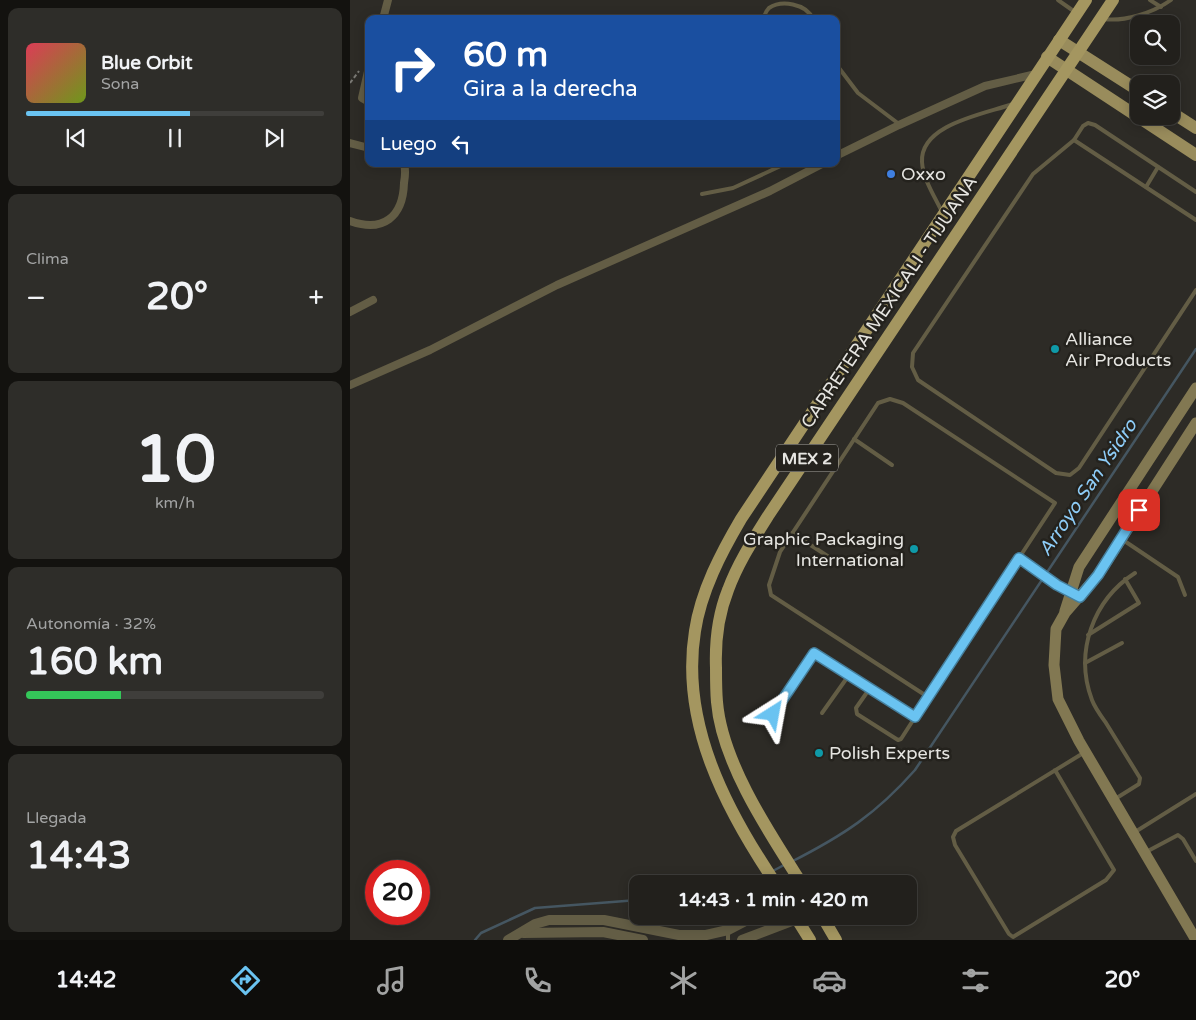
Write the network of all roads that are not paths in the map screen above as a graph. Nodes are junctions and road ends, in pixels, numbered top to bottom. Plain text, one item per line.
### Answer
1 (388, 0) edge
2 (1058, 0) edge
3 (1086, 0) edge
4 (1112, 0) edge
5 (1150, 0) edge
6 (1171, 0) edge
7 (1162, 7) junction
8 (1077, 14) junction
9 (385, 15) edge
10 (765, 15) edge
11 (811, 15) edge
12 (1100, 19) junction
13 (1059, 40) junction
14 (1077, 51) junction
15 (1047, 57) junction
16 (840, 69) edge
17 (1065, 69) junction
18 (1036, 74) junction
19 (365, 85) edge
20 (1130, 85) edge
21 (365, 100) edge
22 (1017, 103) junction
23 (1180, 118) edge
24 (899, 125) junction
25 (1196, 128) edge
26 (1074, 140) junction
27 (350, 143) edge
28 (365, 147) edge
29 (840, 154) edge
30 (1196, 155) edge
31 (404, 167) edge
32 (779, 167) edge
33 (816, 167) edge
34 (1158, 167) junction
35 (1146, 187) junction
36 (1196, 192) edge
37 (702, 194) dead end
38 (943, 215) junction
39 (1196, 220) edge
40 (350, 221) edge
41 (1196, 290) edge
42 (372, 300) dead end
43 (350, 312) edge
44 (350, 385) edge
45 (1196, 388) edge
46 (1196, 422) edge
47 (854, 439) junction
48 (892, 465) dead end
49 (792, 533) junction
50 (1121, 539) junction
51 (829, 557) dead end
52 (1019, 558) junction
53 (1135, 573) dead end
54 (1125, 579) junction
55 (1075, 595) junction
56 (1185, 595) dead end
57 (1088, 635) junction
58 (1122, 643) dead end
59 (1085, 663) junction
60 (849, 675) junction
61 (870, 688) junction
62 (928, 697) junction
63 (822, 713) dead end
64 (773, 714) dead end
65 (915, 717) junction
66 (1085, 752) junction
67 (1055, 770) junction
68 (1196, 794) edge
69 (1113, 800) junction
70 (1133, 833) junction
71 (1144, 853) junction
72 (1196, 861) edge
73 (770, 875) edge
74 (796, 875) edge
75 (742, 925) edge
76 (779, 925) edge
77 (800, 925) edge
78 (827, 925) edge
79 (522, 933) junction
80 (728, 935) edge
81 (508, 940) edge
82 (642, 940) edge
83 (742, 940) edge
84 (810, 940) edge
85 (836, 940) edge
86 (1196, 940) edge

1 - 9 street
2 - 8 lane
3 - 8 highway, CARRETERA MEXICALI - TIJUANA / MEX 2
4 - 12 highway, CARRETERA MEXICALI - TIJUANA / MEX 2
5 - 7 lane
6 - 7 lane
7 - 12 lane
8 - 13 highway, CARRETERA MEXICALI - TIJUANA / MEX 2
10 - 11 lane
12 - 14 highway, CARRETERA MEXICALI - TIJUANA / MEX 2
13 - 14 main road
13 - 15 highway, CARRETERA MEXICALI - TIJUANA / MEX 2
14 - 17 highway, CARRETERA MEXICALI - TIJUANA / MEX 2
14 - 20 main road
15 - 17 main road
15 - 18 highway, CARRETERA MEXICALI - TIJUANA / MEX 2
16 - 24 lane
17 - 30 main road
17 - 74 highway, CARRETERA MEXICALI - TIJUANA / MEX 2
18 - 22 highway, CARRETERA MEXICALI - TIJUANA / MEX 2
18 - 24 street
19 - 21 street
22 - 38 highway, CARRETERA MEXICALI - TIJUANA / MEX 2
22 - 38 lane
23 - 25 main road
24 - 29 street
26 - 34 lane
26 - 35 lane
26 - 41 lane
27 - 28 street
31 - 40 street
32 - 37 lane
33 - 44 street
34 - 35 lane
34 - 36 lane
35 - 39 lane
38 - 73 highway, CARRETERA MEXICALI - TIJUANA / MEX 2
42 - 43 street
45 - 55 main road
46 - 50 main road
47 - 48 lane
47 - 49 lane
47 - 52 lane
49 - 51 lane
49 - 62 lane
50 - 55 main road
50 - 56 lane
52 - 55 lane
52 - 62 lane
53 - 54 lane
54 - 57 lane
54 - 57 lane
55 - 66 main road
57 - 59 lane
58 - 59 lane
59 - 69 lane
60 - 61 lane
60 - 63 lane
60 - 64 lane
61 - 65 lane
61 - 65 lane
62 - 65 lane
66 - 67 lane
66 - 69 main road
67 - 67 lane
68 - 70 lane
69 - 70 main road
70 - 71 main road
71 - 72 lane
71 - 86 main road
75 - 80 street
76 - 83 street
77 - 84 highway
78 - 85 highway
79 - 80 street
79 - 81 street
79 - 82 street

